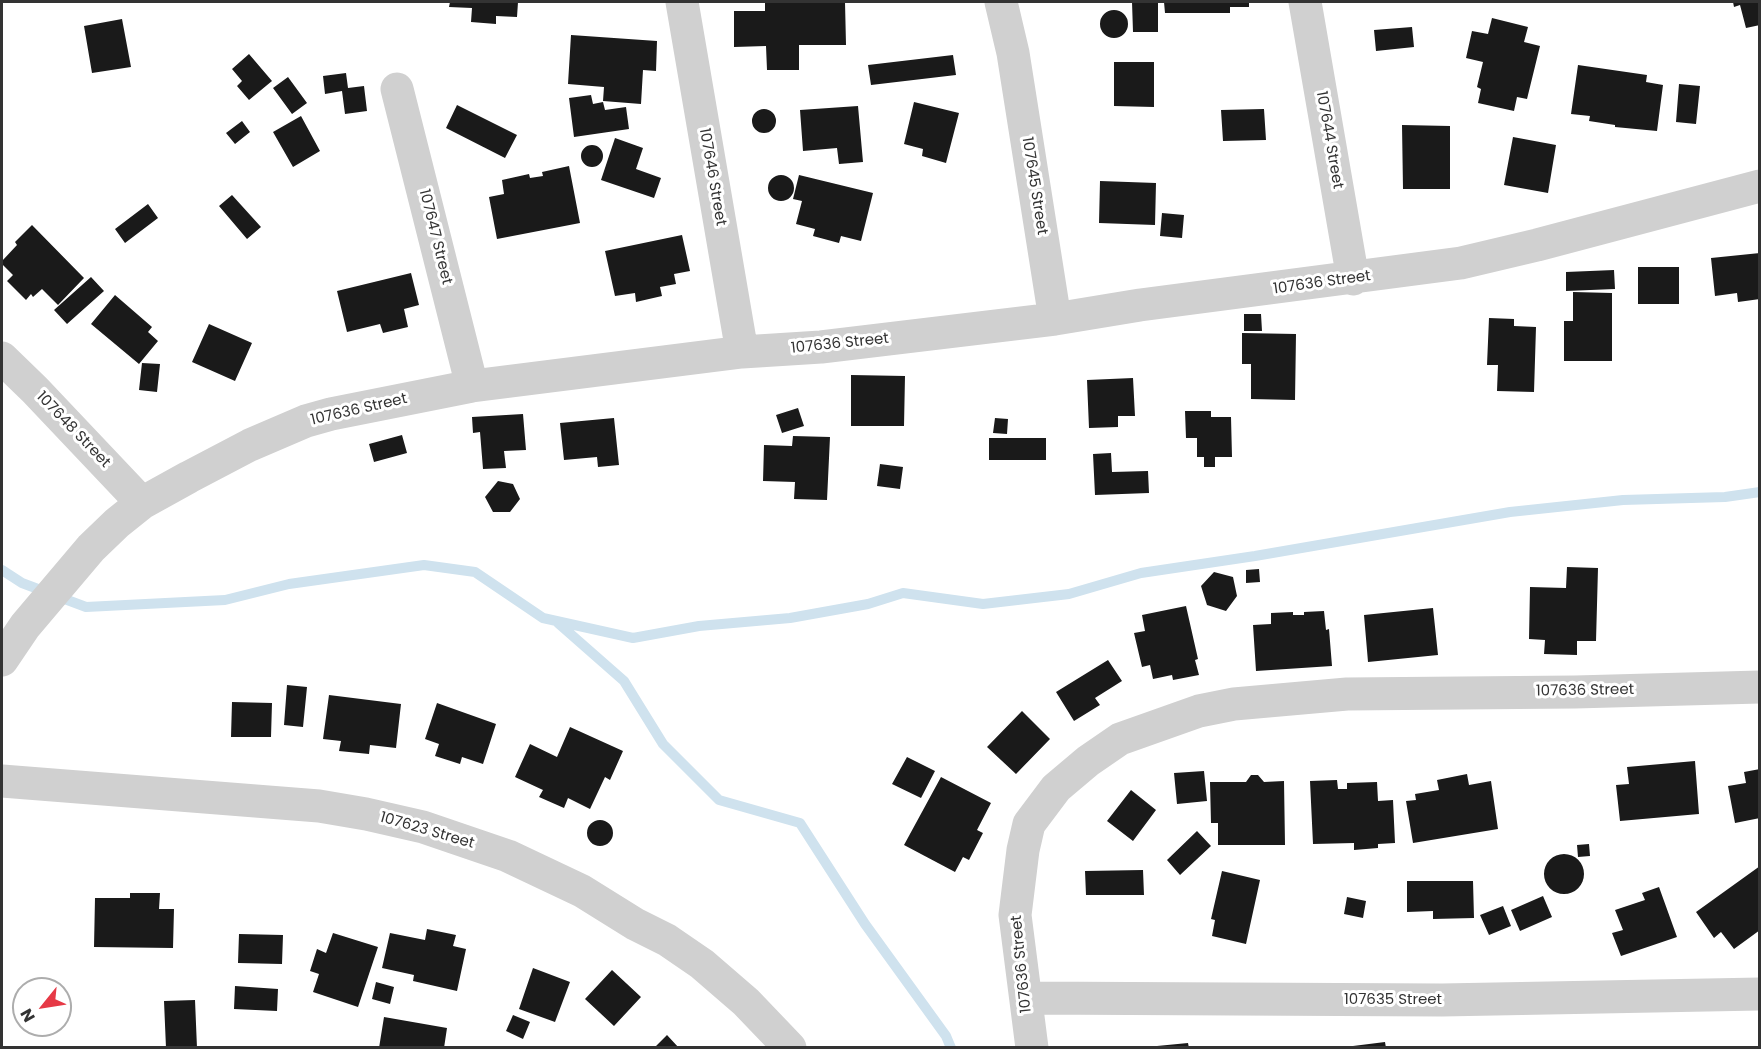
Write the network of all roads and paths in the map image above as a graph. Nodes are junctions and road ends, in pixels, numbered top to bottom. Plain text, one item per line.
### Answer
1 (682, 2) edge
2 (1001, 2) edge
3 (1305, 2) edge
4 (397, 89) dead end
5 (1760, 186) edge
6 (1353, 279) junction
7 (1055, 319) junction
8 (742, 352) junction
9 (2, 358) edge
10 (472, 386) junction
11 (142, 504) junction
12 (2, 660) edge
13 (1760, 687) edge
14 (2, 781) edge
15 (1760, 994) edge
16 (1026, 999) junction
17 (790, 1047) edge
18 (1032, 1047) edge

1 - 8 street, 107646 Street
2 - 7 street, 107645 Street
3 - 6 street, 107644 Street
4 - 10 street, 107647 Street
5 - 6 street, 107636 Street
6 - 7 street, 107636 Street
7 - 8 street, 107636 Street
8 - 10 street, 107636 Street
9 - 11 street, 107648 Street
10 - 11 street, 107636 Street
11 - 12 street, 107636 Street
13 - 16 street, 107636 Street
14 - 17 street, 107623 Street
15 - 16 street, 107635 Street
16 - 18 street, 107636 Street

